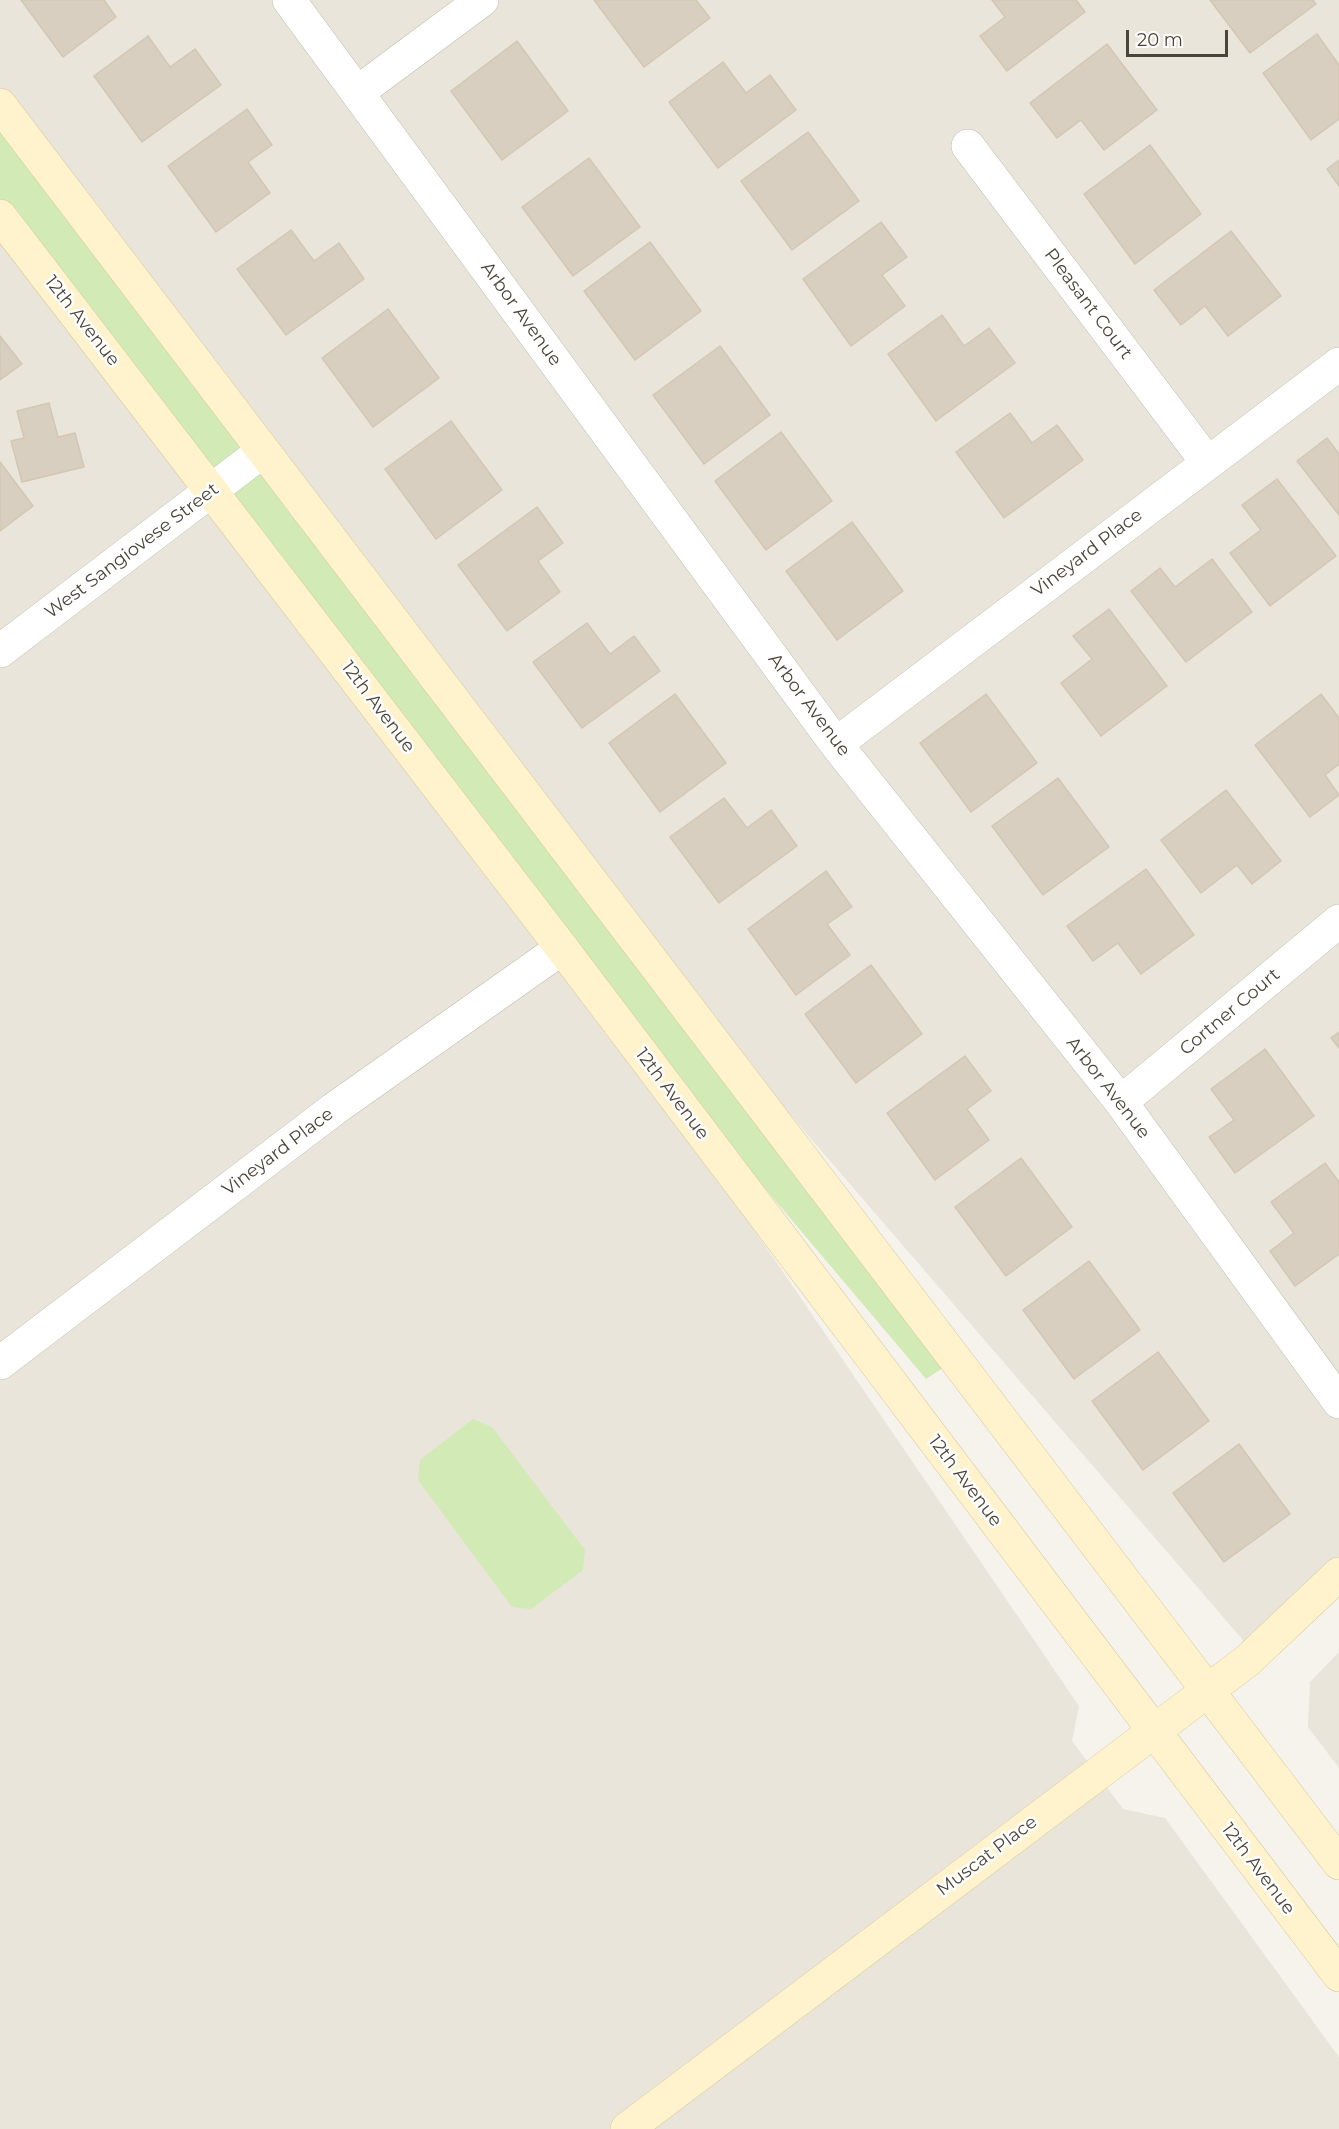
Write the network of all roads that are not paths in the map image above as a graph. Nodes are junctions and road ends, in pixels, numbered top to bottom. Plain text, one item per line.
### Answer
1 (289, 0) edge
2 (482, 0) edge
3 (358, 92) junction
4 (0, 105) edge
5 (968, 146) dead end
6 (0, 216) edge
7 (1339, 364) edge
8 (263, 451) junction
9 (1207, 462) junction
10 (213, 490) junction
11 (0, 651) edge
12 (836, 744) junction
13 (1339, 921) edge
14 (562, 948) junction
15 (1121, 1102) junction
16 (0, 1363) edge
17 (1339, 1402) edge
18 (1339, 1574) edge
19 (1208, 1691) junction
20 (1154, 1731) junction
21 (1339, 1863) edge
22 (1339, 1975) edge
23 (627, 2129) edge

1 - 3 street, Arbor Avenue
2 - 3 street
3 - 12 street, Arbor Avenue
4 - 8 street
5 - 9 street, Pleasant Court
6 - 10 street, 12th Avenue
7 - 9 street, Vineyard Place
8 - 10 street, West Sangiovese Street
8 - 19 street
9 - 12 street, Vineyard Place
10 - 11 street, West Sangiovese Street
10 - 14 street, 12th Avenue
12 - 15 street, Arbor Avenue
13 - 15 street, Cortner Court
14 - 16 street, Vineyard Place
14 - 20 street, 12th Avenue
15 - 17 street, Arbor Avenue
18 - 19 street, Muscat Place
19 - 20 street, Muscat Place
19 - 21 street
20 - 22 street, 12th Avenue
20 - 23 street, Muscat Place

